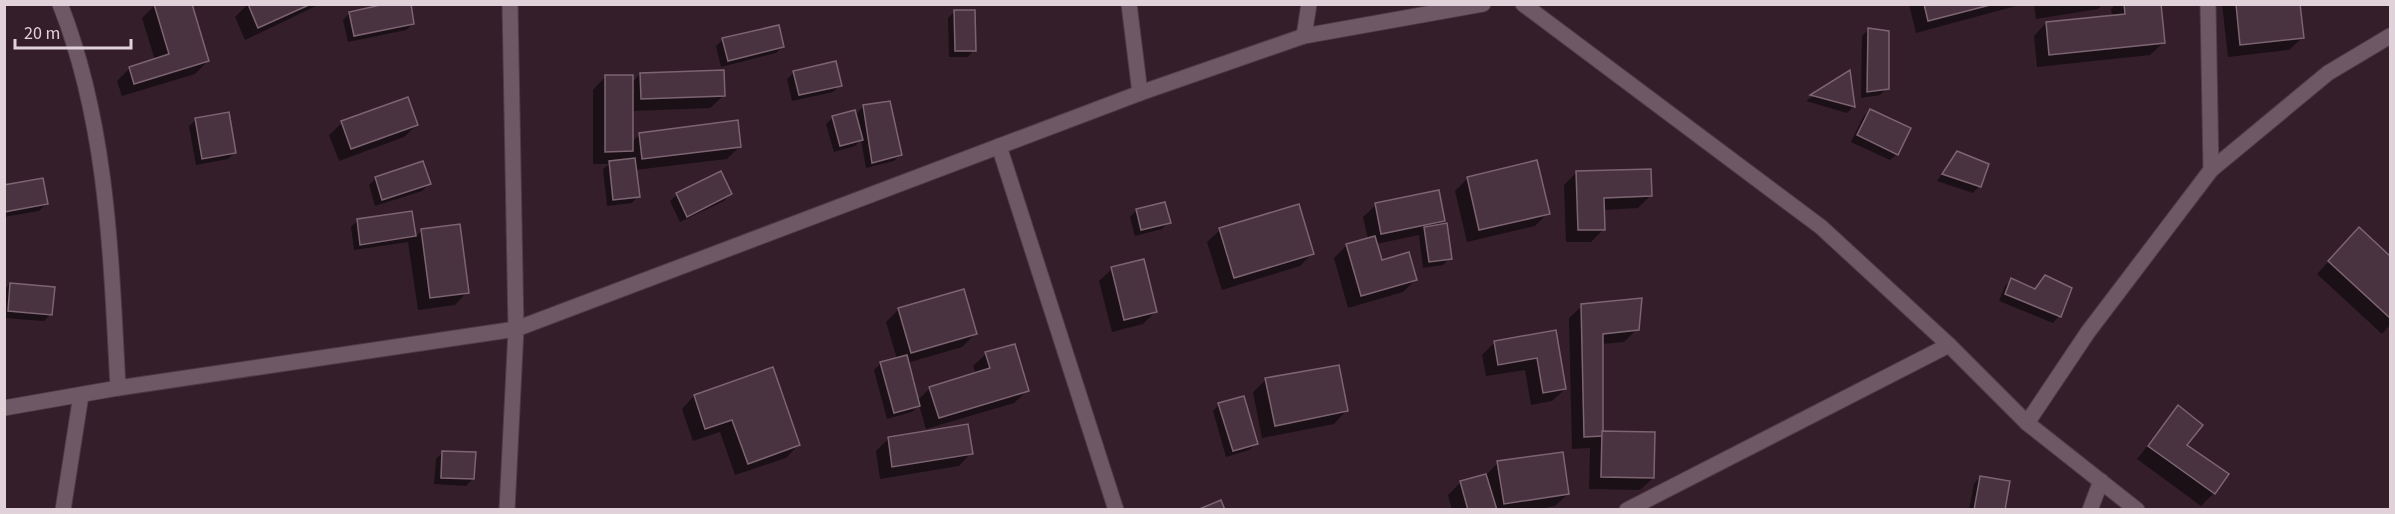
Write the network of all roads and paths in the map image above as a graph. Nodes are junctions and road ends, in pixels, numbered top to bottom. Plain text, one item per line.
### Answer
1 (60, 4) edge
2 (510, 4) edge
3 (1129, 4) edge
4 (1309, 4) edge
5 (1483, 4) edge
6 (1523, 4) edge
7 (2208, 4) edge
8 (1304, 36) junction
9 (2391, 36) edge
10 (1140, 93) junction
11 (999, 146) junction
12 (2211, 170) junction
13 (516, 329) junction
14 (1949, 345) junction
15 (118, 388) junction
16 (81, 395) junction
17 (4, 408) edge
18 (2027, 423) junction
19 (2101, 481) junction
20 (63, 510) edge
21 (507, 510) edge
22 (1116, 510) edge
23 (1627, 510) edge
24 (2090, 510) edge
25 (2138, 510) edge

1 - 15 street
2 - 13 street
3 - 10 street
4 - 8 street
5 - 8 street
6 - 14 street
7 - 12 street
8 - 10 street
9 - 12 street
10 - 11 street
11 - 13 street
11 - 22 street
12 - 18 street
13 - 15 street
13 - 21 street
14 - 18 street
14 - 23 street
15 - 16 street
16 - 17 street
16 - 20 street
18 - 19 street
19 - 24 street
19 - 25 street

